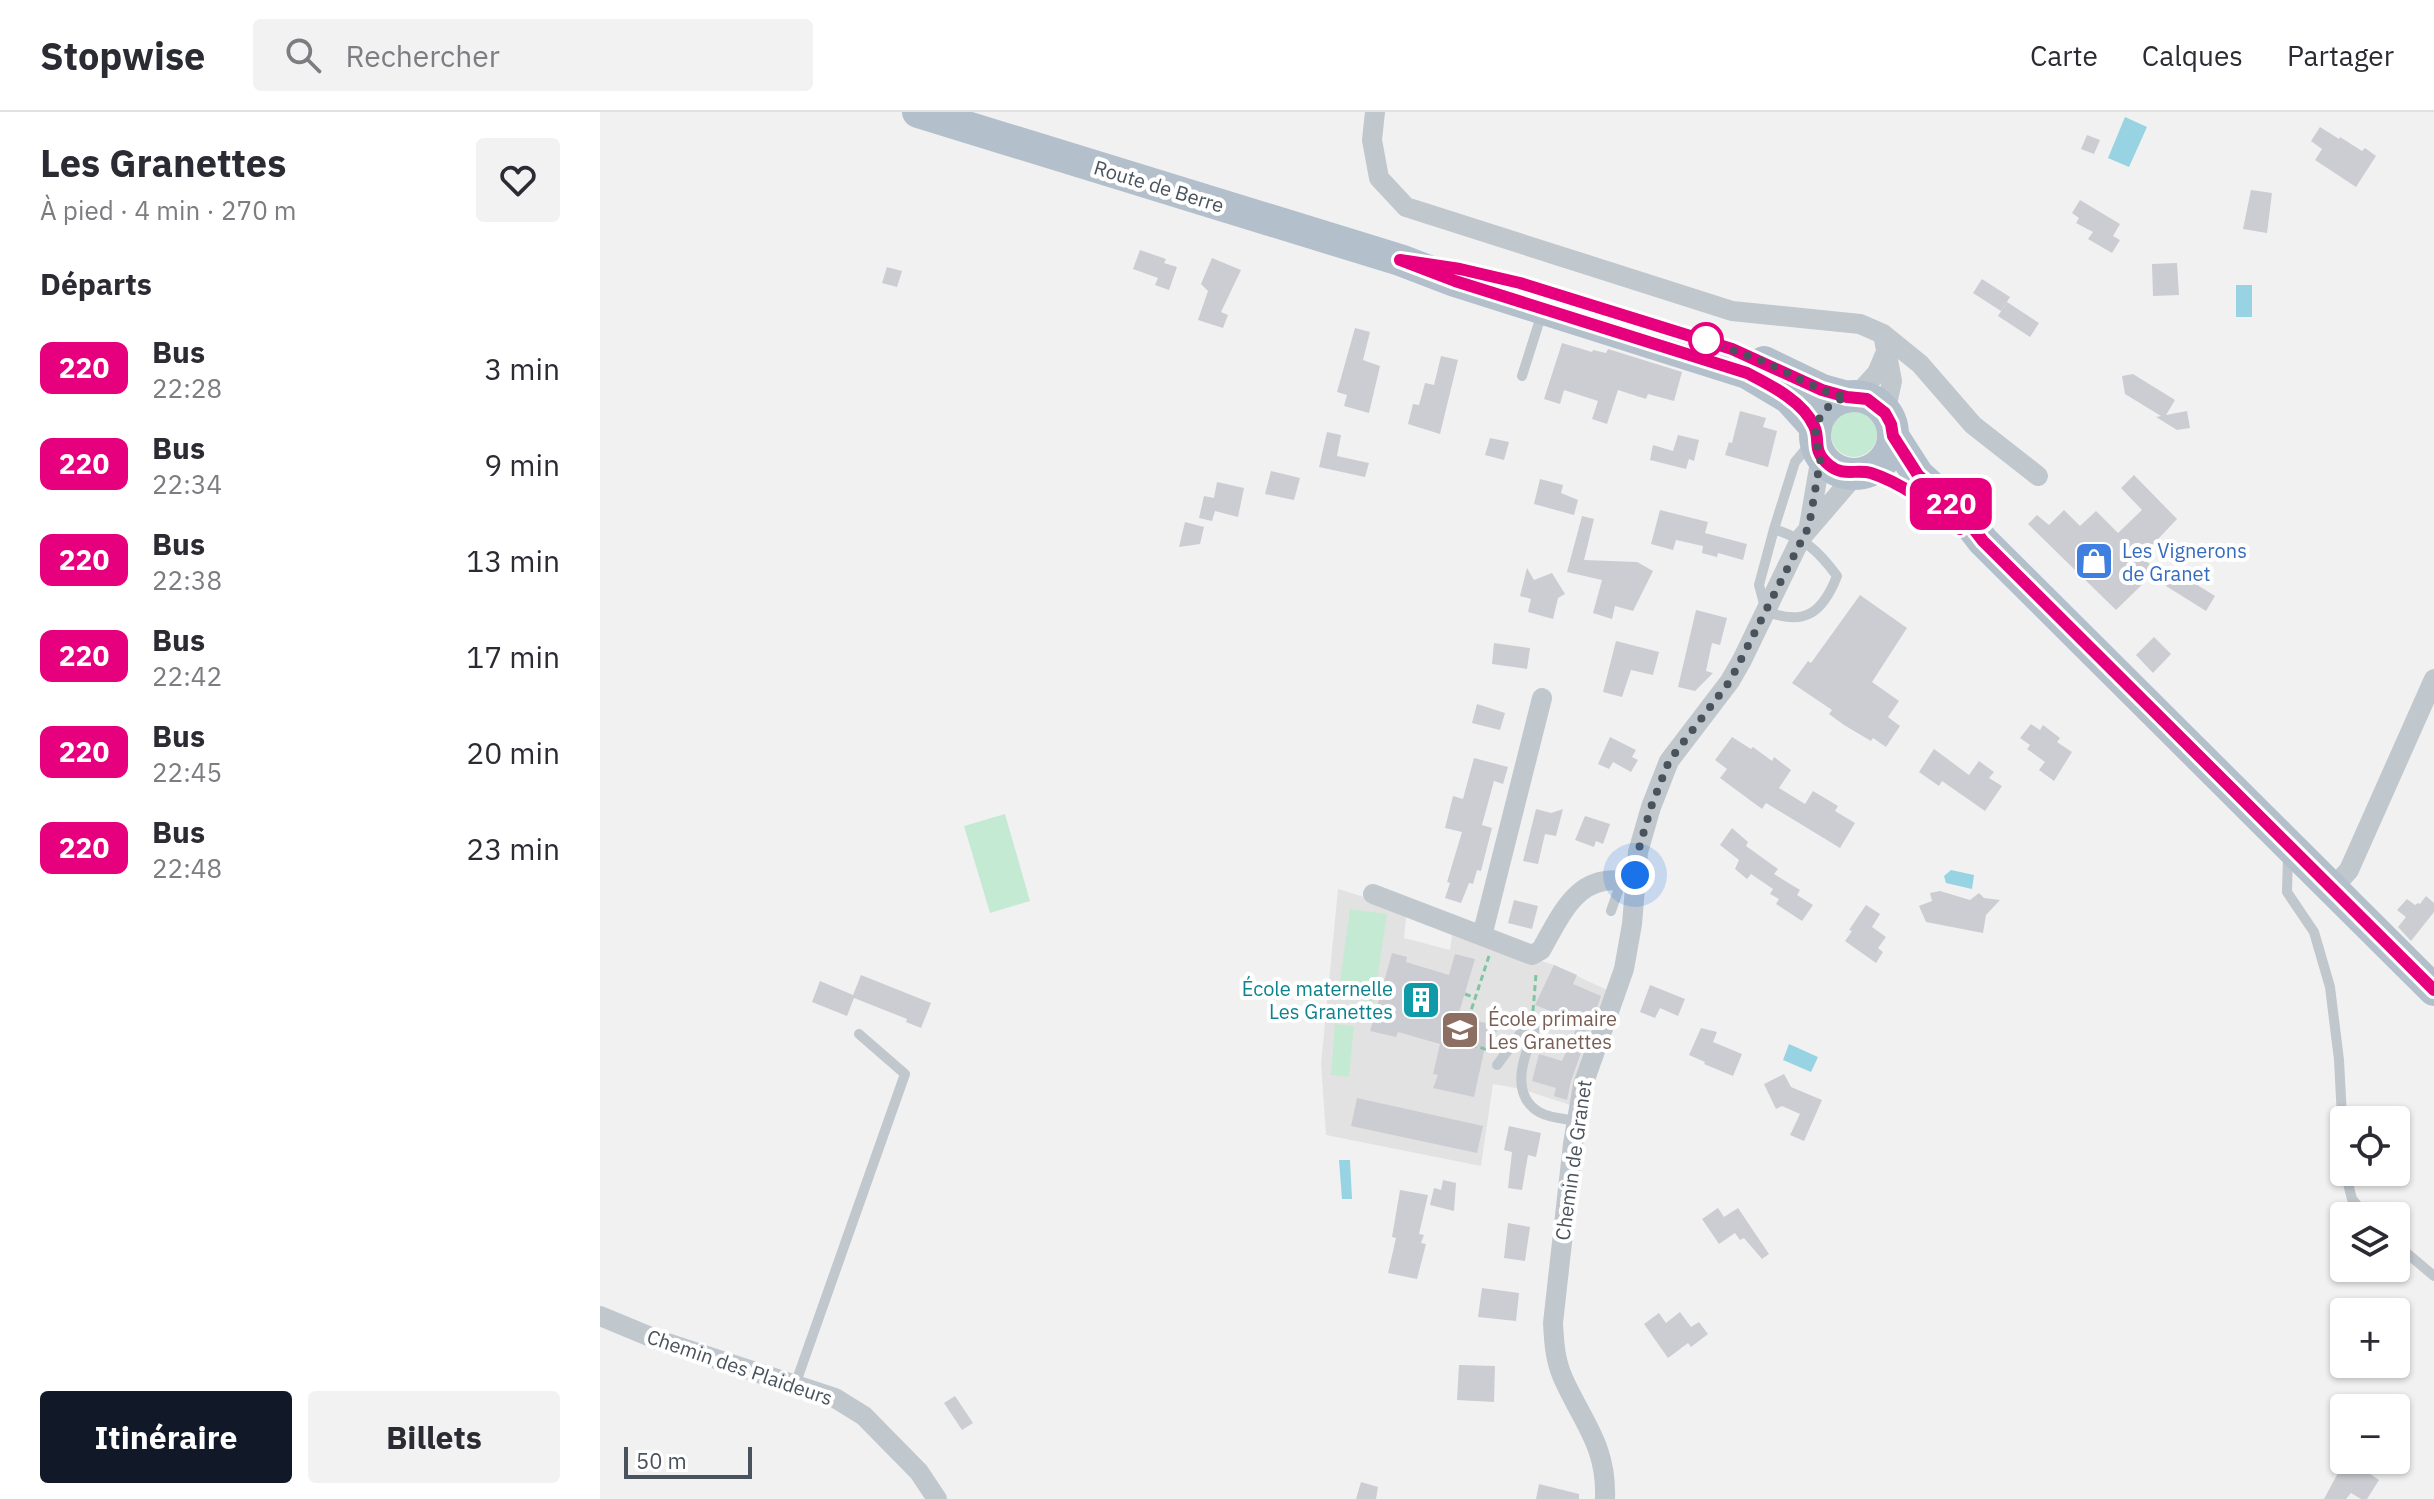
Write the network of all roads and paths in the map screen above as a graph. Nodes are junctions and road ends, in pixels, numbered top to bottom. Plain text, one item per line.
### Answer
1 (918, 112) edge
2 (1375, 112) edge
3 (1400, 260) junction
4 (1544, 308) junction
5 (1659, 334) dead end
6 (1885, 343) junction
7 (1522, 376) dead end
8 (1852, 397) junction
9 (1889, 424) junction
10 (1817, 441) junction
11 (1862, 473) junction
12 (2038, 476) dead end
13 (1774, 529) junction
14 (1805, 532) junction
15 (1983, 541) junction
16 (1766, 611) junction
17 (2434, 679) edge
18 (1542, 698) dead end
19 (2289, 845) junction
20 (1628, 882) junction
21 (2333, 888) junction
22 (1373, 894) dead end
23 (1611, 911) dead end
24 (1486, 942) junction
25 (1537, 963) dead end
26 (2434, 990) edge
27 (1465, 994) dead end
28 (1475, 998) junction
29 (1533, 998) dead end
30 (859, 1034) dead end
31 (1487, 1050) dead end
32 (1497, 1065) dead end
33 (2341, 1106) edge
34 (1577, 1121) junction
35 (2410, 1256) edge
36 (2434, 1276) edge
37 (600, 1316) edge
38 (795, 1385) junction
39 (937, 1499) edge
40 (1605, 1499) edge

1 - 3 main road, Route de Berre
2 - 6 street
3 - 4 main road, Route de Berre
3 - 8 main road, Route de Berre
4 - 5 lane
4 - 7 lane
4 - 10 main road, Route de Berre
6 - 8 street
6 - 9 street
6 - 12 street
8 - 9 main road
8 - 10 main road
9 - 11 main road
9 - 15 main road
10 - 11 main road
10 - 13 lane
10 - 14 street, Chemin de Granet
11 - 14 street, Chemin de Granet
11 - 15 main road
13 - 14 lane
13 - 16 lane
14 - 16 street, Chemin de Granet
14 - 16 lane
15 - 19 main road
16 - 20 street, Chemin de Granet
17 - 21 street
18 - 24 street
19 - 21 main road
19 - 33 lane
20 - 23 lane
20 - 24 street
20 - 34 street, Chemin de Granet
21 - 26 main road
22 - 24 street
24 - 28 path
25 - 29 path
27 - 28 path
28 - 31 path
30 - 38 lane
32 - 34 lane
34 - 40 street, Chemin de Granet
35 - 36 lane
37 - 38 street, Chemin des Plaideurs
38 - 39 street, Chemin des Plaideurs

